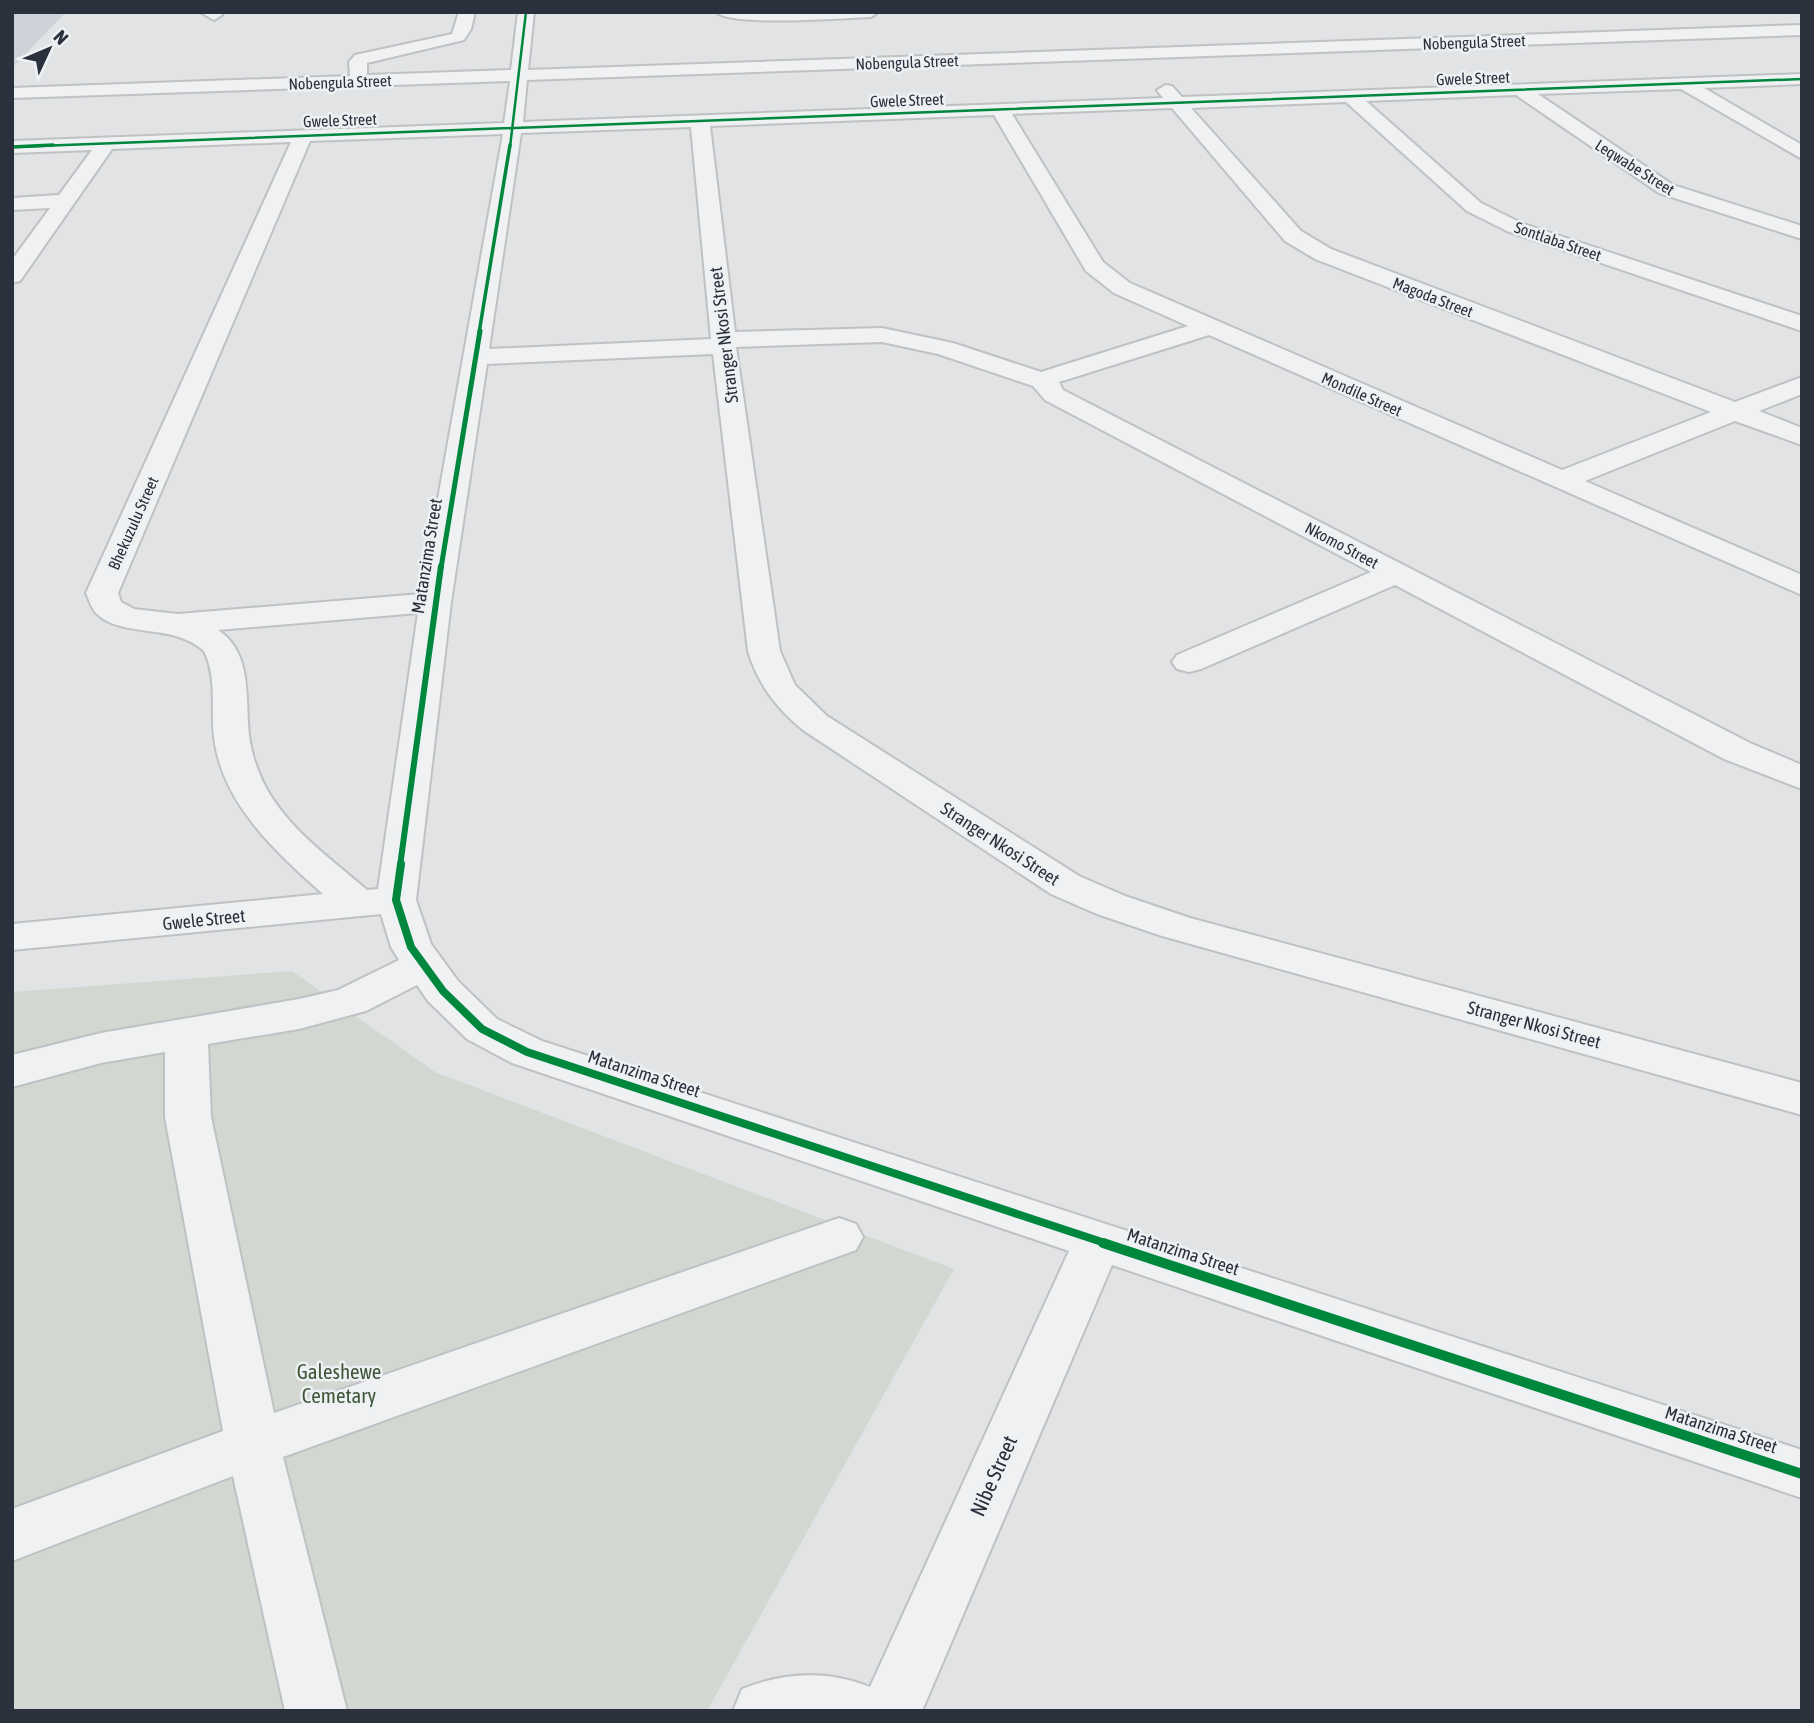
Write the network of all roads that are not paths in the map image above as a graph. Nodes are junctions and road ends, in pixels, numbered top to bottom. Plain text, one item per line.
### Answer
1 (467, 12) edge
2 (526, 12) edge
3 (723, 12) edge
4 (863, 12) edge
5 (871, 12) edge
6 (1487, 26) dead end
7 (1802, 30) edge
8 (1508, 41) junction
9 (1135, 54) junction
10 (519, 76) junction
11 (1802, 79) edge
12 (359, 81) junction
13 (1683, 83) junction
14 (1520, 90) junction
15 (12, 93) edge
16 (1350, 96) junction
17 (1177, 103) junction
18 (1001, 111) junction
19 (700, 121) junction
20 (513, 128) junction
21 (303, 136) junction
22 (106, 144) junction
23 (12, 147) edge
24 (1802, 153) edge
25 (66, 201) junction
26 (12, 204) edge
27 (1802, 233) edge
28 (12, 276) edge
29 (1802, 324) edge
30 (1210, 327) junction
31 (724, 343) junction
32 (475, 357) junction
33 (1046, 382) junction
34 (1802, 385) edge
35 (1735, 412) junction
36 (1802, 437) edge
37 (1560, 481) junction
38 (1396, 573) junction
39 (1802, 586) edge
40 (435, 602) junction
41 (178, 624) junction
42 (1189, 662) dead end
43 (1802, 778) edge
44 (377, 902) junction
45 (12, 937) edge
46 (424, 965) junction
47 (186, 1033) junction
48 (12, 1071) edge
49 (1802, 1099) edge
50 (839, 1237) dead end
51 (1098, 1241) junction
52 (253, 1444) junction
53 (1802, 1474) edge
54 (12, 1535) edge
55 (316, 1711) edge
56 (764, 1711) edge
57 (854, 1711) edge
58 (891, 1711) edge

1 - 12 street
2 - 10 street, Matanzima Street
3 - 4 street
4 - 5 street
6 - 8 street
7 - 8 street, Nobengula Street
8 - 9 street, Nobengula Street
9 - 10 street, Nobengula Street
9 - 17 street, Magoda Street
10 - 12 street, Nobengula Street
10 - 20 street, Matanzima Street
11 - 13 street, Gwele Street
12 - 15 street, Nobengula Street
13 - 14 street, Gwele Street
13 - 24 street
14 - 16 street, Gwele Street
14 - 27 street, Leqwabe Street
16 - 17 street, Gwele Street
16 - 29 street, Sontlaba Street
17 - 18 street, Gwele Street
17 - 35 street, Magoda Street
18 - 19 street, Gwele Street
18 - 30 street, Mondile Street
19 - 20 street, Gwele Street
19 - 31 street, Stranger Nkosi Street
20 - 21 street, Gwele Street
20 - 32 street, Matanzima Street
21 - 22 street, Gwele Street
21 - 41 street, Bhekuzulu Street
22 - 23 street, Gwele Street
22 - 25 street
25 - 26 street
25 - 28 street
30 - 33 street
30 - 37 street, Mondile Street
31 - 32 street
31 - 33 street
31 - 49 street, Stranger Nkosi Street
32 - 40 street, Matanzima Street
33 - 38 street, Nkomo Street
34 - 35 street
35 - 36 street, Magoda Street
35 - 37 street
37 - 39 street, Mondile Street
38 - 42 street
38 - 43 street, Nkomo Street
40 - 41 street, Bhekuzulu Street
40 - 44 street, Matanzima Street
41 - 44 street
44 - 45 street, Gwele Street
44 - 46 street, Matanzima Street
46 - 47 street
46 - 51 street, Matanzima Street
47 - 48 street
47 - 52 street
50 - 52 street
51 - 53 street, Matanzima Street
51 - 58 street, Nibe Street
52 - 54 street
52 - 55 street
56 - 57 street

